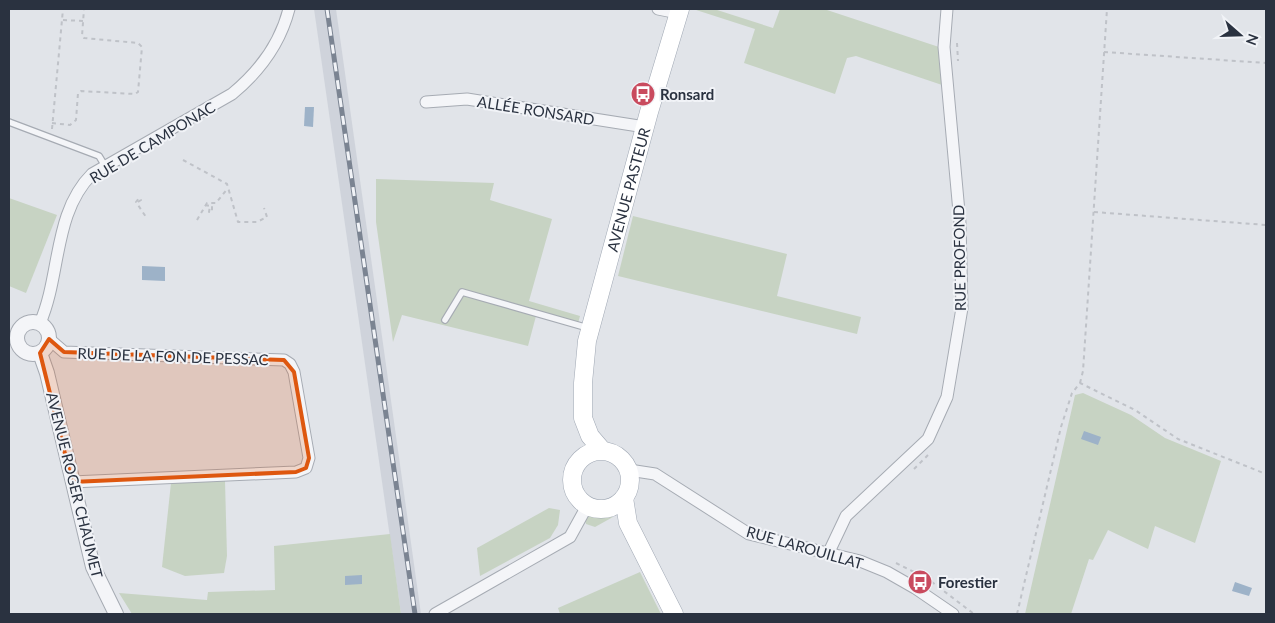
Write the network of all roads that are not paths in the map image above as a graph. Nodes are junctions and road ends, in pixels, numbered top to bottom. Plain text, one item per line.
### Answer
1 (290, 9) edge
2 (658, 9) edge
3 (947, 9) edge
4 (679, 11) edge
5 (426, 102) dead end
6 (9, 122) edge
7 (645, 127) junction
8 (105, 166) junction
9 (445, 320) dead end
10 (40, 323) junction
11 (589, 334) junction
12 (13, 335) edge
13 (49, 339) junction
14 (40, 353) junction
15 (602, 450) junction
16 (580, 460) junction
17 (629, 470) junction
18 (72, 482) junction
19 (617, 503) junction
20 (587, 506) junction
21 (828, 554) junction
22 (116, 614) edge
23 (435, 614) edge
24 (674, 614) edge
25 (953, 614) edge

1 - 8 street, RUE DE CAMPONAC
2 - 4 street
3 - 21 street, RUE PROFOND
4 - 7 main road, AVENUE PASTEUR
5 - 7 street, ALLÉE RONSARD
6 - 8 lane
7 - 11 main road, AVENUE PASTEUR
8 - 10 street, RUE DE CAMPONAC
9 - 11 lane
10 - 12 street
10 - 13 street
11 - 15 main road, AVENUE PASTEUR
11 - 16 main road, AVENUE PASTEUR
12 - 14 street
13 - 14 street
13 - 18 street, RUE DE LA FON DE PESSAC
14 - 18 street, AVENUE ROGER CHAUMET
15 - 16 main road
15 - 17 main road
16 - 20 main road
17 - 19 main road
17 - 21 street, RUE LAROUILLAT
18 - 22 street, AVENUE ROGER CHAUMET
19 - 20 main road
19 - 24 main road
20 - 23 street
21 - 25 street, RUE LAROUILLAT

